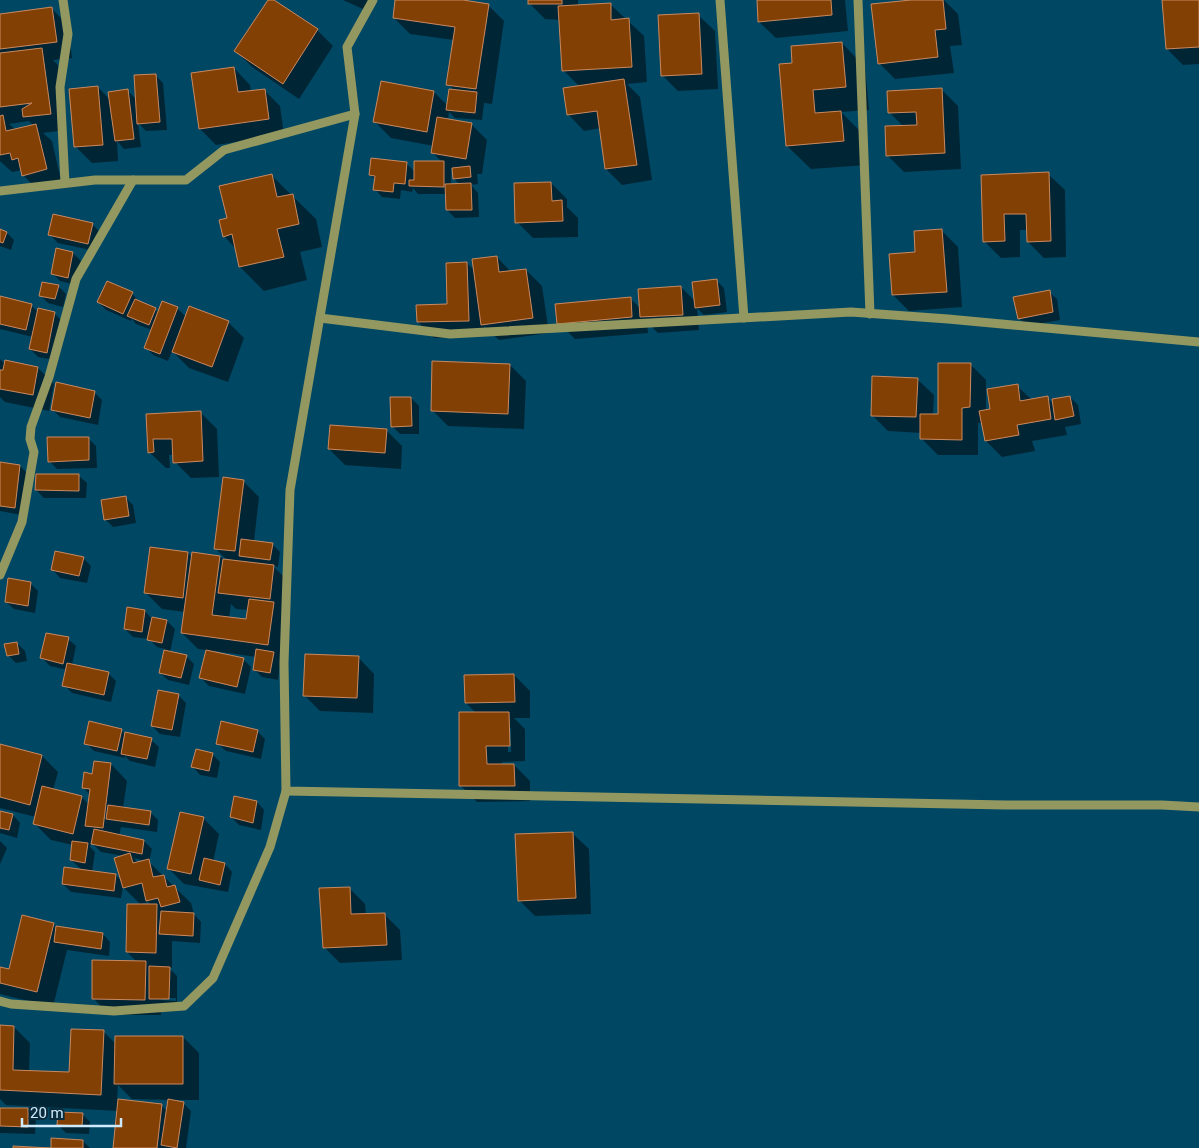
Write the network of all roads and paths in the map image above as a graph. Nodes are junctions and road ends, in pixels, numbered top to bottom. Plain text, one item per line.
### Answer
1 (63, 0) edge
2 (373, 0) edge
3 (720, 0) edge
4 (858, 0) edge
5 (355, 114) junction
6 (133, 180) junction
7 (65, 183) junction
8 (0, 191) edge
9 (870, 314) junction
10 (320, 318) junction
11 (744, 318) junction
12 (1199, 342) edge
13 (0, 575) edge
14 (286, 791) junction
15 (1199, 807) edge
16 (0, 1001) edge

1 - 7 street
2 - 5 street
3 - 11 street
4 - 9 street
5 - 6 street
5 - 10 street
6 - 7 street
6 - 13 street
7 - 8 street
9 - 11 street
9 - 12 street
10 - 11 street
10 - 14 street
14 - 15 street
14 - 16 street

